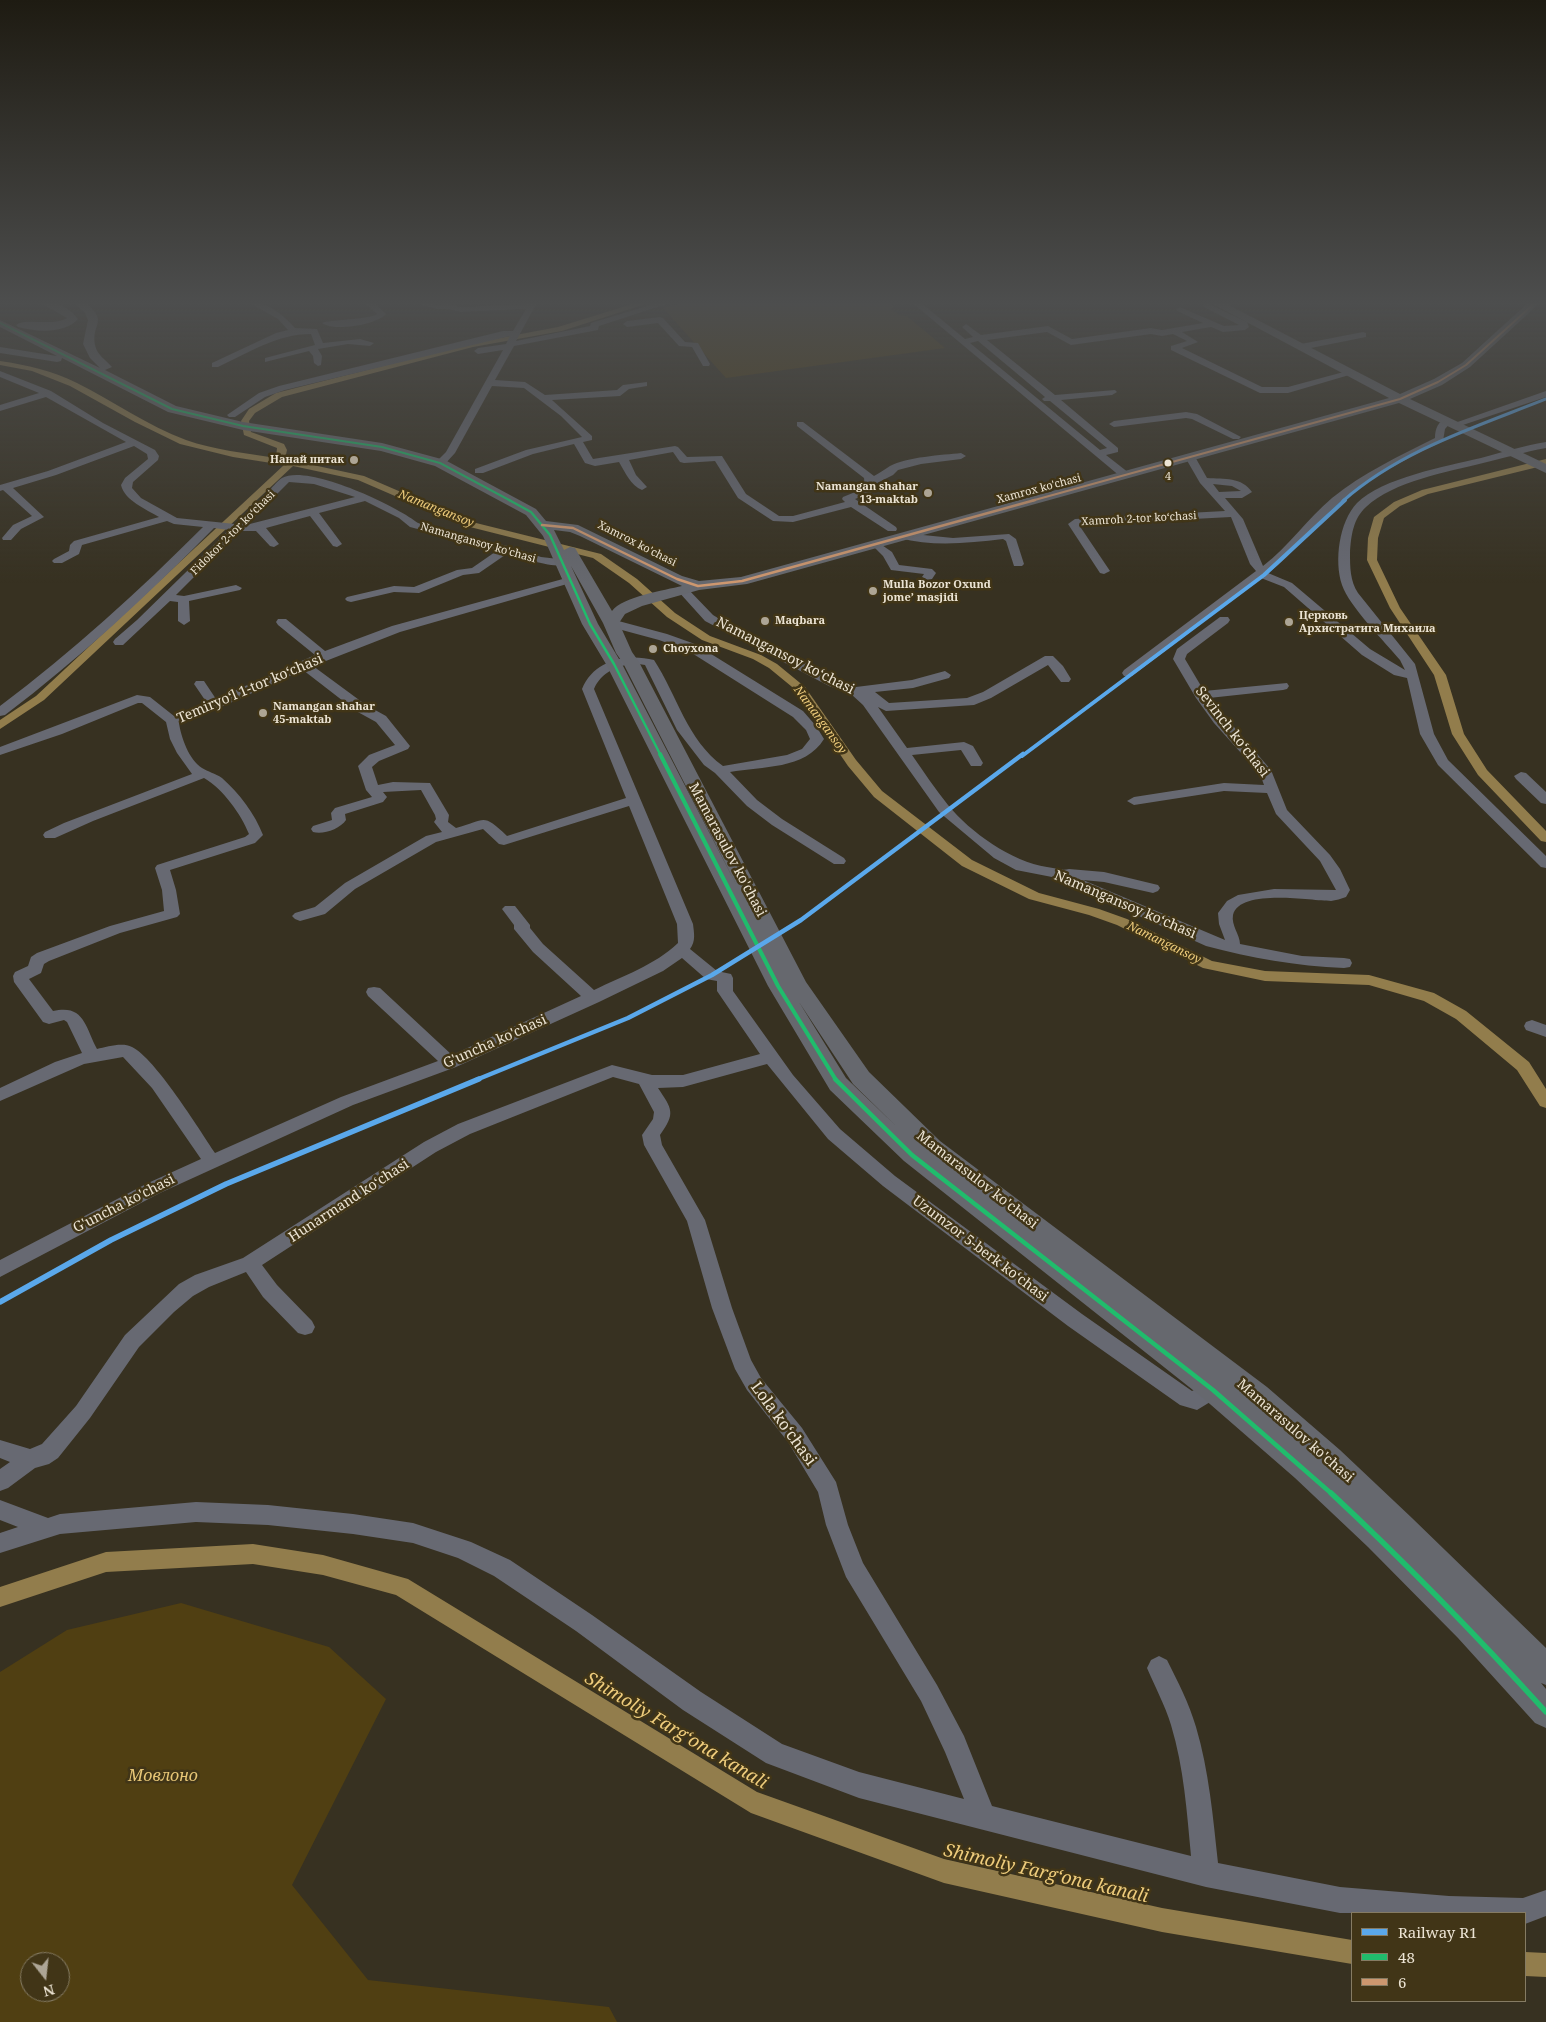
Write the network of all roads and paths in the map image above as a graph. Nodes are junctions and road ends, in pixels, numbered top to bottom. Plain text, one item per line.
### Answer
1 (43, 395) edge
2 (50, 395) edge
3 (148, 395) edge
4 (262, 395) edge
5 (482, 395) edge
6 (538, 395) edge
7 (583, 395) edge
8 (1027, 395) edge
9 (1051, 395) edge
10 (1080, 395) edge
11 (1377, 395) edge
12 (1393, 395) edge
13 (1408, 395) edge
14 (1541, 395) edge
15 (542, 398) junction
16 (1054, 398) junction
17 (1400, 399) junction
18 (1033, 400) junction
19 (0, 408) edge
20 (239, 420) junction
21 (1450, 423) junction
22 (800, 424) dead end
23 (1114, 424) dead end
24 (1093, 430) junction
25 (1074, 433) junction
26 (1236, 437) junction
27 (577, 441) junction
28 (134, 443) junction
29 (1546, 445) edge
30 (1516, 451) junction
31 (450, 452) junction
32 (1098, 453) junction
33 (961, 456) dead end
34 (1190, 457) junction
35 (623, 459) junction
36 (440, 463) junction
37 (1546, 469) edge
38 (479, 471) junction
39 (1121, 471) junction
40 (1204, 481) junction
41 (870, 482) junction
42 (642, 487) dead end
43 (3, 488) edge
44 (1216, 495) junction
45 (366, 497) junction
46 (853, 503) junction
47 (313, 512) junction
48 (1233, 514) junction
49 (167, 518) junction
50 (214, 525) junction
51 (555, 526) junction
52 (259, 527) junction
53 (236, 528) junction
54 (898, 532) junction
55 (7, 538) dead end
56 (274, 544) dead end
57 (337, 544) dead end
58 (876, 544) junction
59 (507, 549) junction
60 (58, 561) dead end
61 (567, 564) junction
62 (1018, 564) dead end
63 (1104, 571) dead end
64 (1264, 574) junction
65 (928, 576) dead end
66 (698, 586) junction
67 (236, 588) dead end
68 (677, 592) junction
69 (169, 596) junction
70 (184, 599) junction
71 (351, 600) dead end
72 (1224, 620) dead end
73 (184, 621) dead end
74 (282, 622) dead end
75 (611, 623) junction
76 (119, 642) dead end
77 (325, 657) junction
78 (622, 663) junction
79 (304, 665) junction
80 (1128, 673) dead end
81 (945, 675) dead end
82 (1414, 676) junction
83 (1064, 679) dead end
84 (200, 684) dead end
85 (1283, 686) dead end
86 (855, 691) junction
87 (1200, 695) junction
88 (214, 705) junction
89 (0, 712) edge
90 (172, 720) junction
91 (0, 751) edge
92 (903, 752) junction
93 (976, 763) dead end
94 (720, 770) junction
95 (206, 774) junction
96 (1521, 776) dead end
97 (1273, 789) junction
98 (373, 790) junction
99 (634, 800) junction
100 (1546, 800) edge
101 (1134, 801) dead end
102 (318, 829) dead end
103 (452, 832) junction
104 (50, 835) dead end
105 (839, 861) dead end
106 (1546, 864) edge
107 (1055, 873) junction
108 (1152, 888) dead end
109 (510, 909) dead end
110 (300, 916) dead end
111 (1227, 947) junction
112 (681, 950) junction
113 (1344, 963) dead end
114 (374, 992) dead end
115 (593, 998) junction
116 (93, 1057) junction
117 (770, 1057) junction
118 (450, 1063) junction
119 (644, 1080) junction
120 (0, 1095) edge
121 (212, 1162) junction
122 (250, 1263) junction
123 (0, 1269) edge
124 (305, 1327) dead end
125 (1213, 1390) junction
126 (0, 1449) edge
127 (30, 1458) junction
128 (0, 1481) edge
129 (0, 1510) edge
130 (48, 1528) junction
131 (0, 1543) edge
132 (1159, 1668) dead end
133 (1546, 1670) edge
134 (1546, 1712) edge
135 (984, 1818) junction
136 (1206, 1874) junction
137 (1546, 1903) edge

1 - 19 street
2 - 28 street
3 - 20 main road
4 - 20 street
5 - 31 street
6 - 15 street
7 - 15 street
8 - 18 street
9 - 16 street
10 - 16 street
11 - 26 main road
12 - 17 main road
13 - 17 main road
14 - 21 street
15 - 27 street
16 - 18 street
16 - 24 street
17 - 21 main road
17 - 34 main road
18 - 25 street
20 - 31 main road
20 - 36 main road
21 - 30 main road
21 - 64 street
22 - 41 street
23 - 26 street
24 - 25 street
24 - 32 street
25 - 32 street
26 - 39 main road
27 - 35 street
27 - 38 street
28 - 43 street
28 - 49 street
29 - 30 street
30 - 37 main road
30 - 82 street
31 - 36 street
31 - 38 main road
32 - 39 street
33 - 41 street
34 - 39 main road
34 - 40 street
35 - 42 street
35 - 46 street
36 - 51 main road
38 - 51 main road
39 - 54 main road
40 - 44 street
40 - 44 street
41 - 46 street
43 - 55 street
44 - 48 street
45 - 47 street
45 - 53 street, Fidokor 2-tor koʻchasi
45 - 59 street, Namangansoy ko'chasi
46 - 54 street
47 - 52 street
47 - 57 street
48 - 63 street, Xamroh 2-tor koʻchasi
48 - 64 street
49 - 50 street
49 - 60 street
50 - 53 street
50 - 89 street
51 - 54 main road, Xamrox ko'chasi
51 - 61 main road
51 - 66 main road
52 - 53 street
52 - 56 street
53 - 69 street, Fidokor 2-tor koʻchasi
54 - 58 main road
54 - 62 street
58 - 65 street
58 - 66 main road
59 - 61 street, Namangansoy ko'chasi
59 - 71 street
61 - 75 main road, Mamarasulov ko'chasi
61 - 77 street, Temiryoʻl 1-tor koʻchasi
61 - 78 main road, Mamarasulov ko'chasi
64 - 80 street
64 - 82 street
66 - 68 main road
67 - 70 street
68 - 75 main road
68 - 86 street, Namangansoy koʻchasi
69 - 70 street
69 - 76 street, Fidokor 2-tor koʻchasi
70 - 73 street
72 - 87 street, Sevinch koʻchasi
74 - 77 street
75 - 78 main road, Mamarasulov ko'chasi
75 - 94 street
77 - 79 street, Temiryoʻl 1-tor koʻchasi
78 - 94 street
78 - 99 street
78 - 125 main road, Mamarasulov ko'chasi
78 - 133 main road, Mamarasulov ko'chasi
79 - 88 street, Temiryoʻl 1-tor koʻchasi
79 - 98 street
81 - 86 street
82 - 106 street
83 - 86 street
84 - 88 street
85 - 87 street
86 - 92 street, Namangansoy koʻchasi
87 - 97 street, Sevinch koʻchasi
88 - 90 street, Temiryoʻl 1-tor koʻchasi
90 - 91 street
90 - 95 street, Temiryoʻl 1-tor koʻchasi
92 - 93 street
92 - 107 street, Namangansoy koʻchasi
94 - 105 street
95 - 104 street
95 - 116 street, Temiryoʻl 1-tor koʻchasi
96 - 100 street
97 - 101 street
97 - 111 street, Sevinch koʻchasi
98 - 102 street
98 - 103 street
99 - 103 street
99 - 112 street
103 - 110 street
107 - 108 street
107 - 111 street, Namangansoy koʻchasi
109 - 115 street
111 - 113 street, Namangansoy koʻchasi
112 - 115 street, G'uncha ko'chasi
112 - 117 street, Uzumzor 5-berk koʻchasi
114 - 118 street
115 - 118 street, G'uncha ko'chasi
116 - 120 street
116 - 121 street
117 - 119 street, Hunarmand koʻchasi
117 - 125 street, Uzumzor 5-berk koʻchasi
118 - 121 street, G'uncha ko'chasi
119 - 122 street, Hunarmand koʻchasi
119 - 135 street, Lola koʻchasi
121 - 123 street, G'uncha ko'chasi
122 - 124 street
122 - 127 street, Hunarmand koʻchasi
125 - 134 main road, Mamarasulov ko'chasi
126 - 127 street
127 - 128 street, Hunarmand koʻchasi
129 - 130 street
130 - 131 street
130 - 135 street
132 - 136 street
135 - 136 street
136 - 137 street

